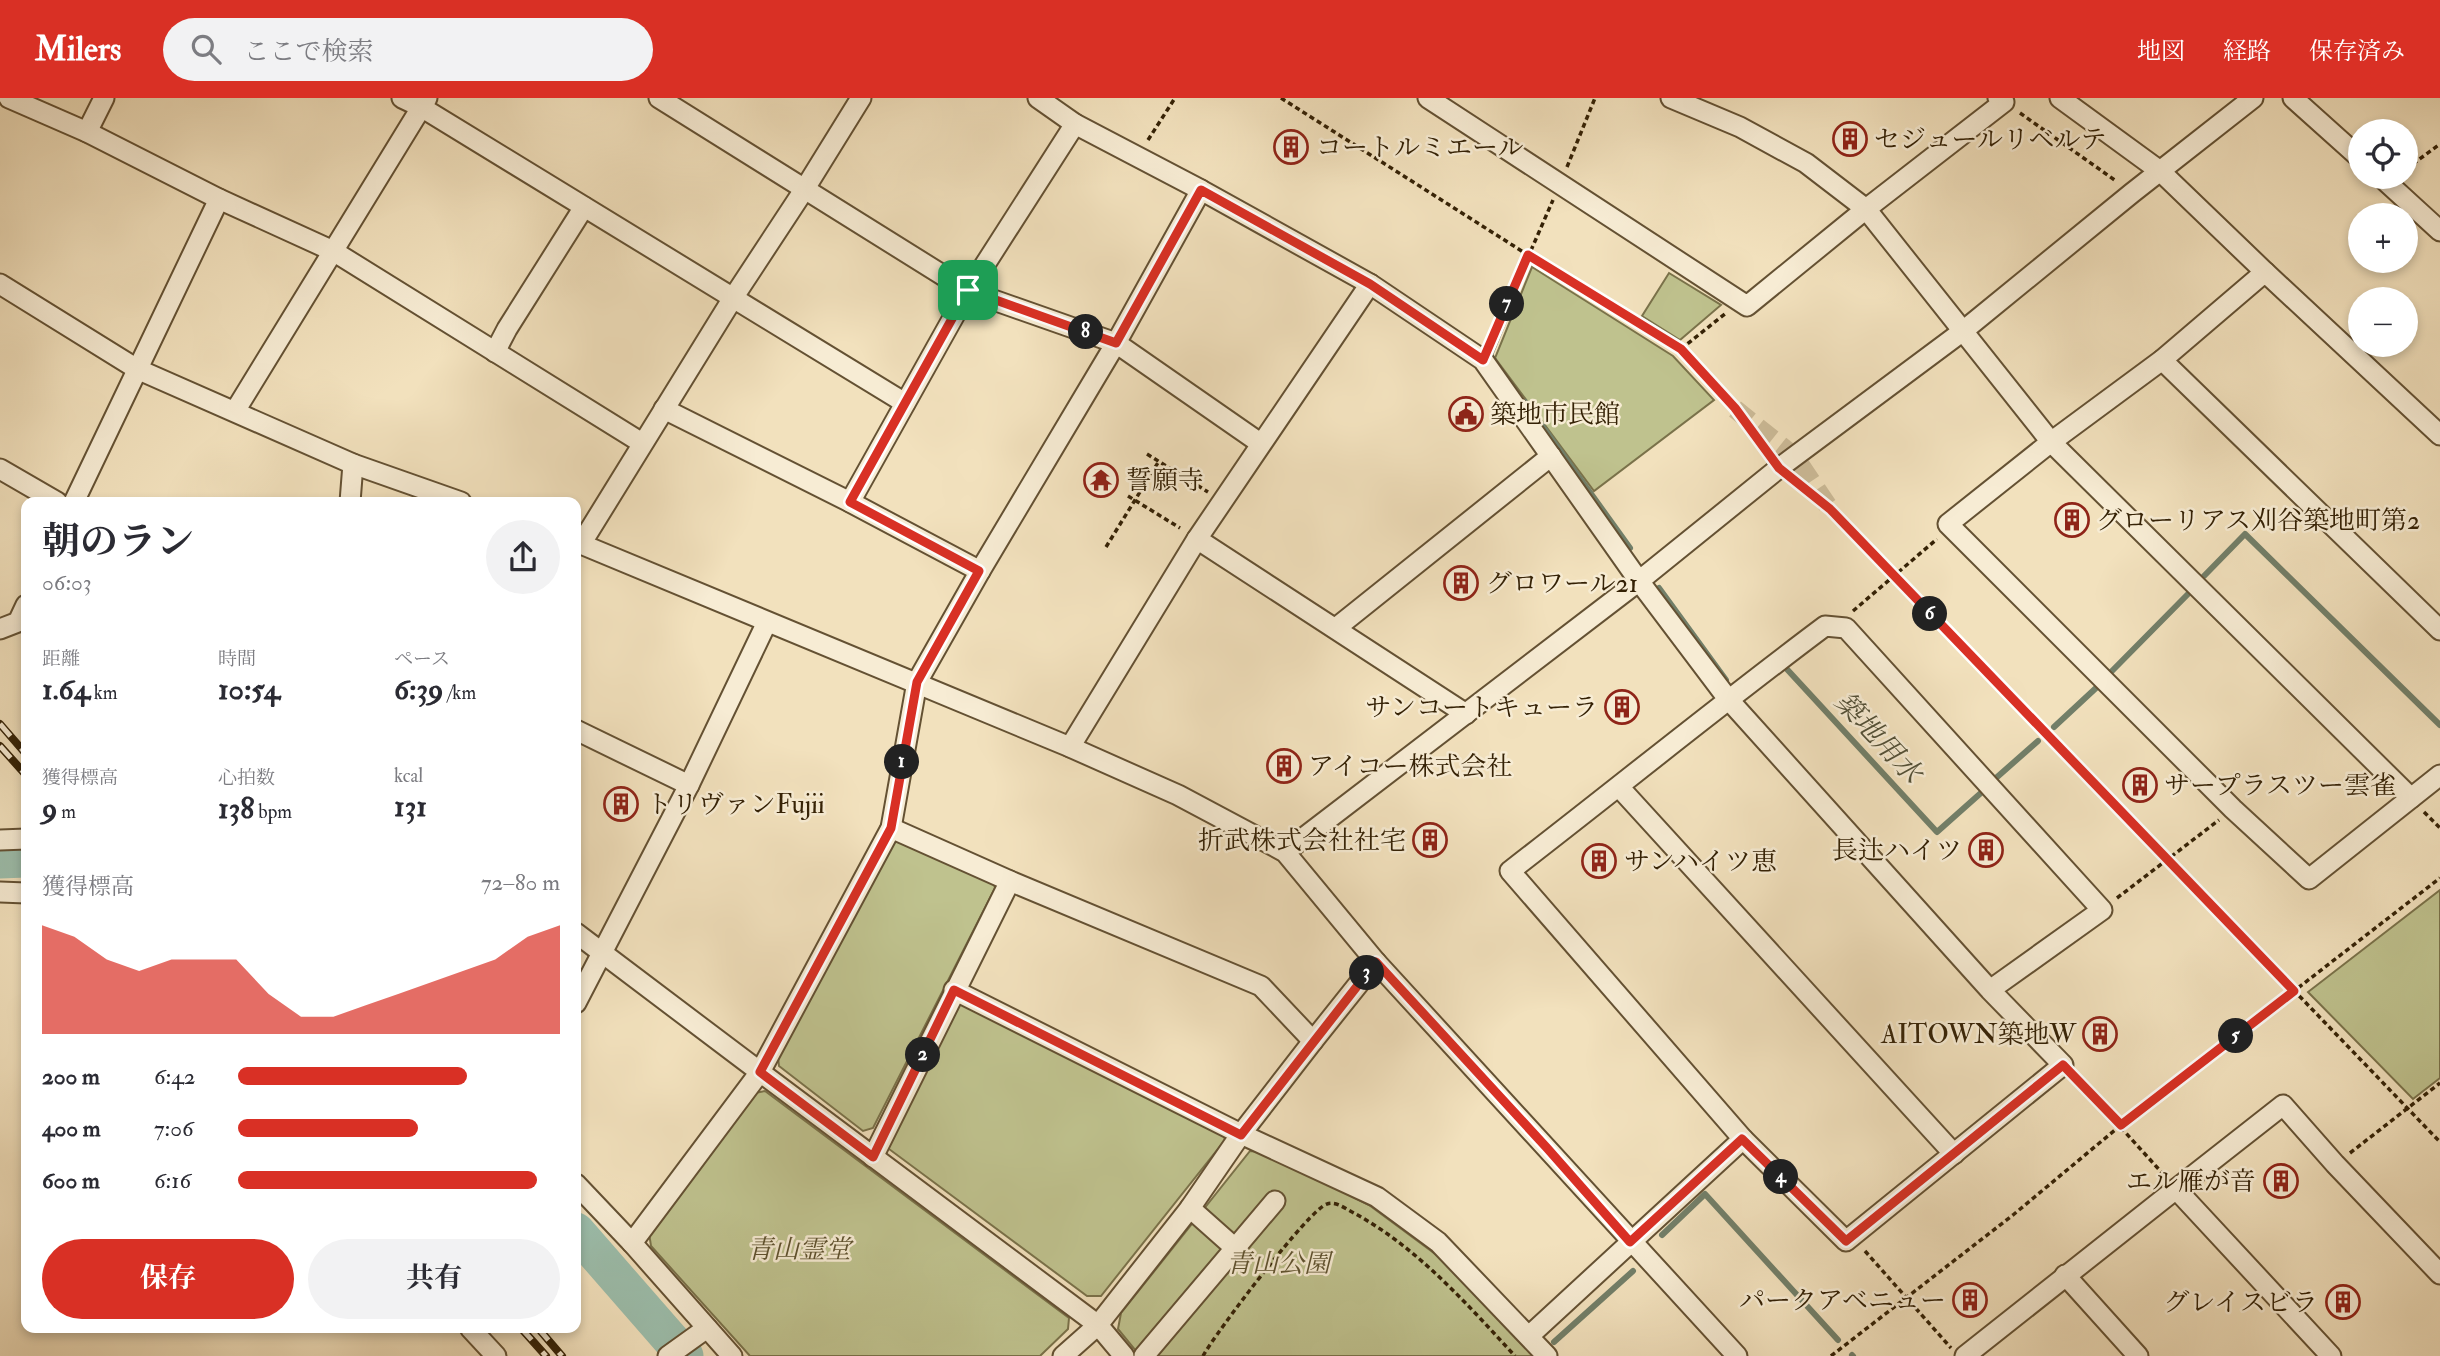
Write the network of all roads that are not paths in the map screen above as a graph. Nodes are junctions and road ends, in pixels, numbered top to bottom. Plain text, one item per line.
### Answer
1 (9, 98) edge
2 (104, 98) edge
3 (402, 98) edge
4 (659, 98) edge
5 (861, 98) edge
6 (1038, 98) edge
7 (1427, 98) edge
8 (1671, 98) edge
9 (2060, 98) edge
10 (2253, 98) edge
11 (2293, 98) edge
12 (2001, 100) edge
13 (424, 103) edge
14 (1075, 124) junction
15 (87, 132) junction
16 (2348, 147) edge
17 (2160, 171) junction
18 (2394, 189) edge
19 (804, 190) junction
20 (1201, 190) junction
21 (219, 199) junction
22 (584, 207) junction
23 (1866, 209) junction
24 (2440, 231) edge
25 (333, 251) junction
26 (2265, 272) junction
27 (0, 284) edge
28 (1370, 284) junction
29 (968, 290) junction
30 (733, 298) junction
31 (1963, 331) junction
32 (1116, 343) junction
33 (495, 352) junction
34 (2162, 359) junction
35 (137, 369) junction
36 (905, 403) junction
37 (664, 409) junction
38 (235, 411) junction
39 (2440, 435) edge
40 (2051, 442) junction
41 (642, 443) junction
42 (1260, 443) junction
43 (1550, 456) junction
44 (352, 464) junction
45 (0, 469) edge
46 (48, 497) edge
47 (76, 497) edge
48 (350, 497) edge
49 (447, 497) edge
50 (850, 502) junction
51 (581, 538) edge
52 (1197, 538) junction
53 (581, 544) edge
54 (979, 571) junction
55 (1639, 581) junction
56 (21, 616) edge
57 (767, 622) junction
58 (1336, 628) junction
59 (0, 629) edge
60 (2440, 630) edge
61 (917, 682) junction
62 (1728, 699) junction
63 (1466, 714) junction
64 (581, 732) edge
65 (1070, 747) junction
66 (2440, 775) edge
67 (689, 785) junction
68 (1619, 787) junction
69 (2411, 798) junction
70 (891, 828) junction
71 (21, 839) edge
72 (0, 840) edge
73 (1285, 852) junction
74 (1010, 881) junction
75 (0, 892) edge
76 (21, 892) edge
77 (581, 937) edge
78 (603, 953) junction
79 (1376, 962) junction
80 (954, 990) junction
81 (1990, 990) junction
82 (581, 994) edge
83 (1313, 1041) junction
84 (760, 1072) junction
85 (1241, 1135) junction
86 (1742, 1139) junction
87 (1954, 1154) junction
88 (873, 1157) junction
89 (581, 1189) edge
90 (2176, 1189) junction
91 (1275, 1201) dead end
92 (1190, 1208) junction
93 (1630, 1242) junction
94 (632, 1243) junction
95 (1235, 1248) junction
96 (2440, 1274) edge
97 (2065, 1275) junction
98 (1098, 1325) junction
99 (707, 1328) junction
100 (475, 1333) edge
101 (1529, 1336) junction
102 (496, 1356) edge
103 (668, 1356) edge
104 (732, 1356) edge
105 (1063, 1356) edge
106 (1124, 1356) edge
107 (1144, 1356) edge
108 (1547, 1356) edge
109 (1737, 1356) edge
110 (1965, 1356) edge
111 (2138, 1356) edge
112 (2331, 1356) edge

1 - 15 street
2 - 15 street
3 - 13 street
4 - 19 street
5 - 19 street
6 - 14 street
7 - 23 street
8 - 23 street
9 - 17 street
10 - 17 street
11 - 16 street
12 - 23 street
13 - 22 street
13 - 25 street
14 - 20 street
14 - 29 street
15 - 21 street
17 - 26 street
17 - 31 street
18 - 24 street
19 - 29 street
19 - 30 street
20 - 28 street
20 - 32 street
21 - 25 street
21 - 35 street
22 - 30 street
22 - 33 street
23 - 31 street
25 - 33 street
25 - 38 street
26 - 34 street
26 - 39 street
27 - 35 street
28 - 42 street
28 - 43 street
29 - 32 street
29 - 36 street
30 - 36 street
30 - 37 street
31 - 40 street
31 - 55 street
32 - 42 street
32 - 54 street
33 - 41 street
34 - 40 street
34 - 60 street
35 - 38 street
35 - 47 street
36 - 50 street
37 - 41 street
37 - 50 street
38 - 44 street
40 - 69 street
40 - 69 street
41 - 51 street
42 - 52 street
43 - 55 street
43 - 58 street
44 - 48 street
44 - 49 street
45 - 46 street
50 - 54 street
52 - 58 street
52 - 65 street
53 - 57 street
54 - 61 street
55 - 62 street
55 - 63 street
56 - 59 street
57 - 61 street
57 - 67 street
58 - 63 street
61 - 65 street
61 - 70 street
62 - 68 street
62 - 81 street
62 - 81 street
63 - 73 street
64 - 67 street
65 - 73 street
66 - 69 street
67 - 78 street
68 - 86 street
68 - 87 street
70 - 74 street
70 - 84 street
71 - 72 street
73 - 79 street
74 - 80 street
74 - 83 street
75 - 76 street
77 - 78 street
78 - 82 street
78 - 84 street
79 - 83 street
79 - 93 street
80 - 85 street
80 - 88 street
81 - 87 street
83 - 85 street
84 - 88 street
84 - 94 street
85 - 92 street
85 - 101 street
86 - 87 street
86 - 93 street
88 - 98 street
89 - 94 street
90 - 96 street
90 - 97 street
90 - 112 street
91 - 95 street
92 - 95 street
92 - 98 street
93 - 101 street
93 - 109 street
94 - 99 street
95 - 107 street
97 - 110 street
97 - 111 street
98 - 105 street
98 - 106 street
99 - 103 street
99 - 104 street
100 - 102 street
101 - 108 street

